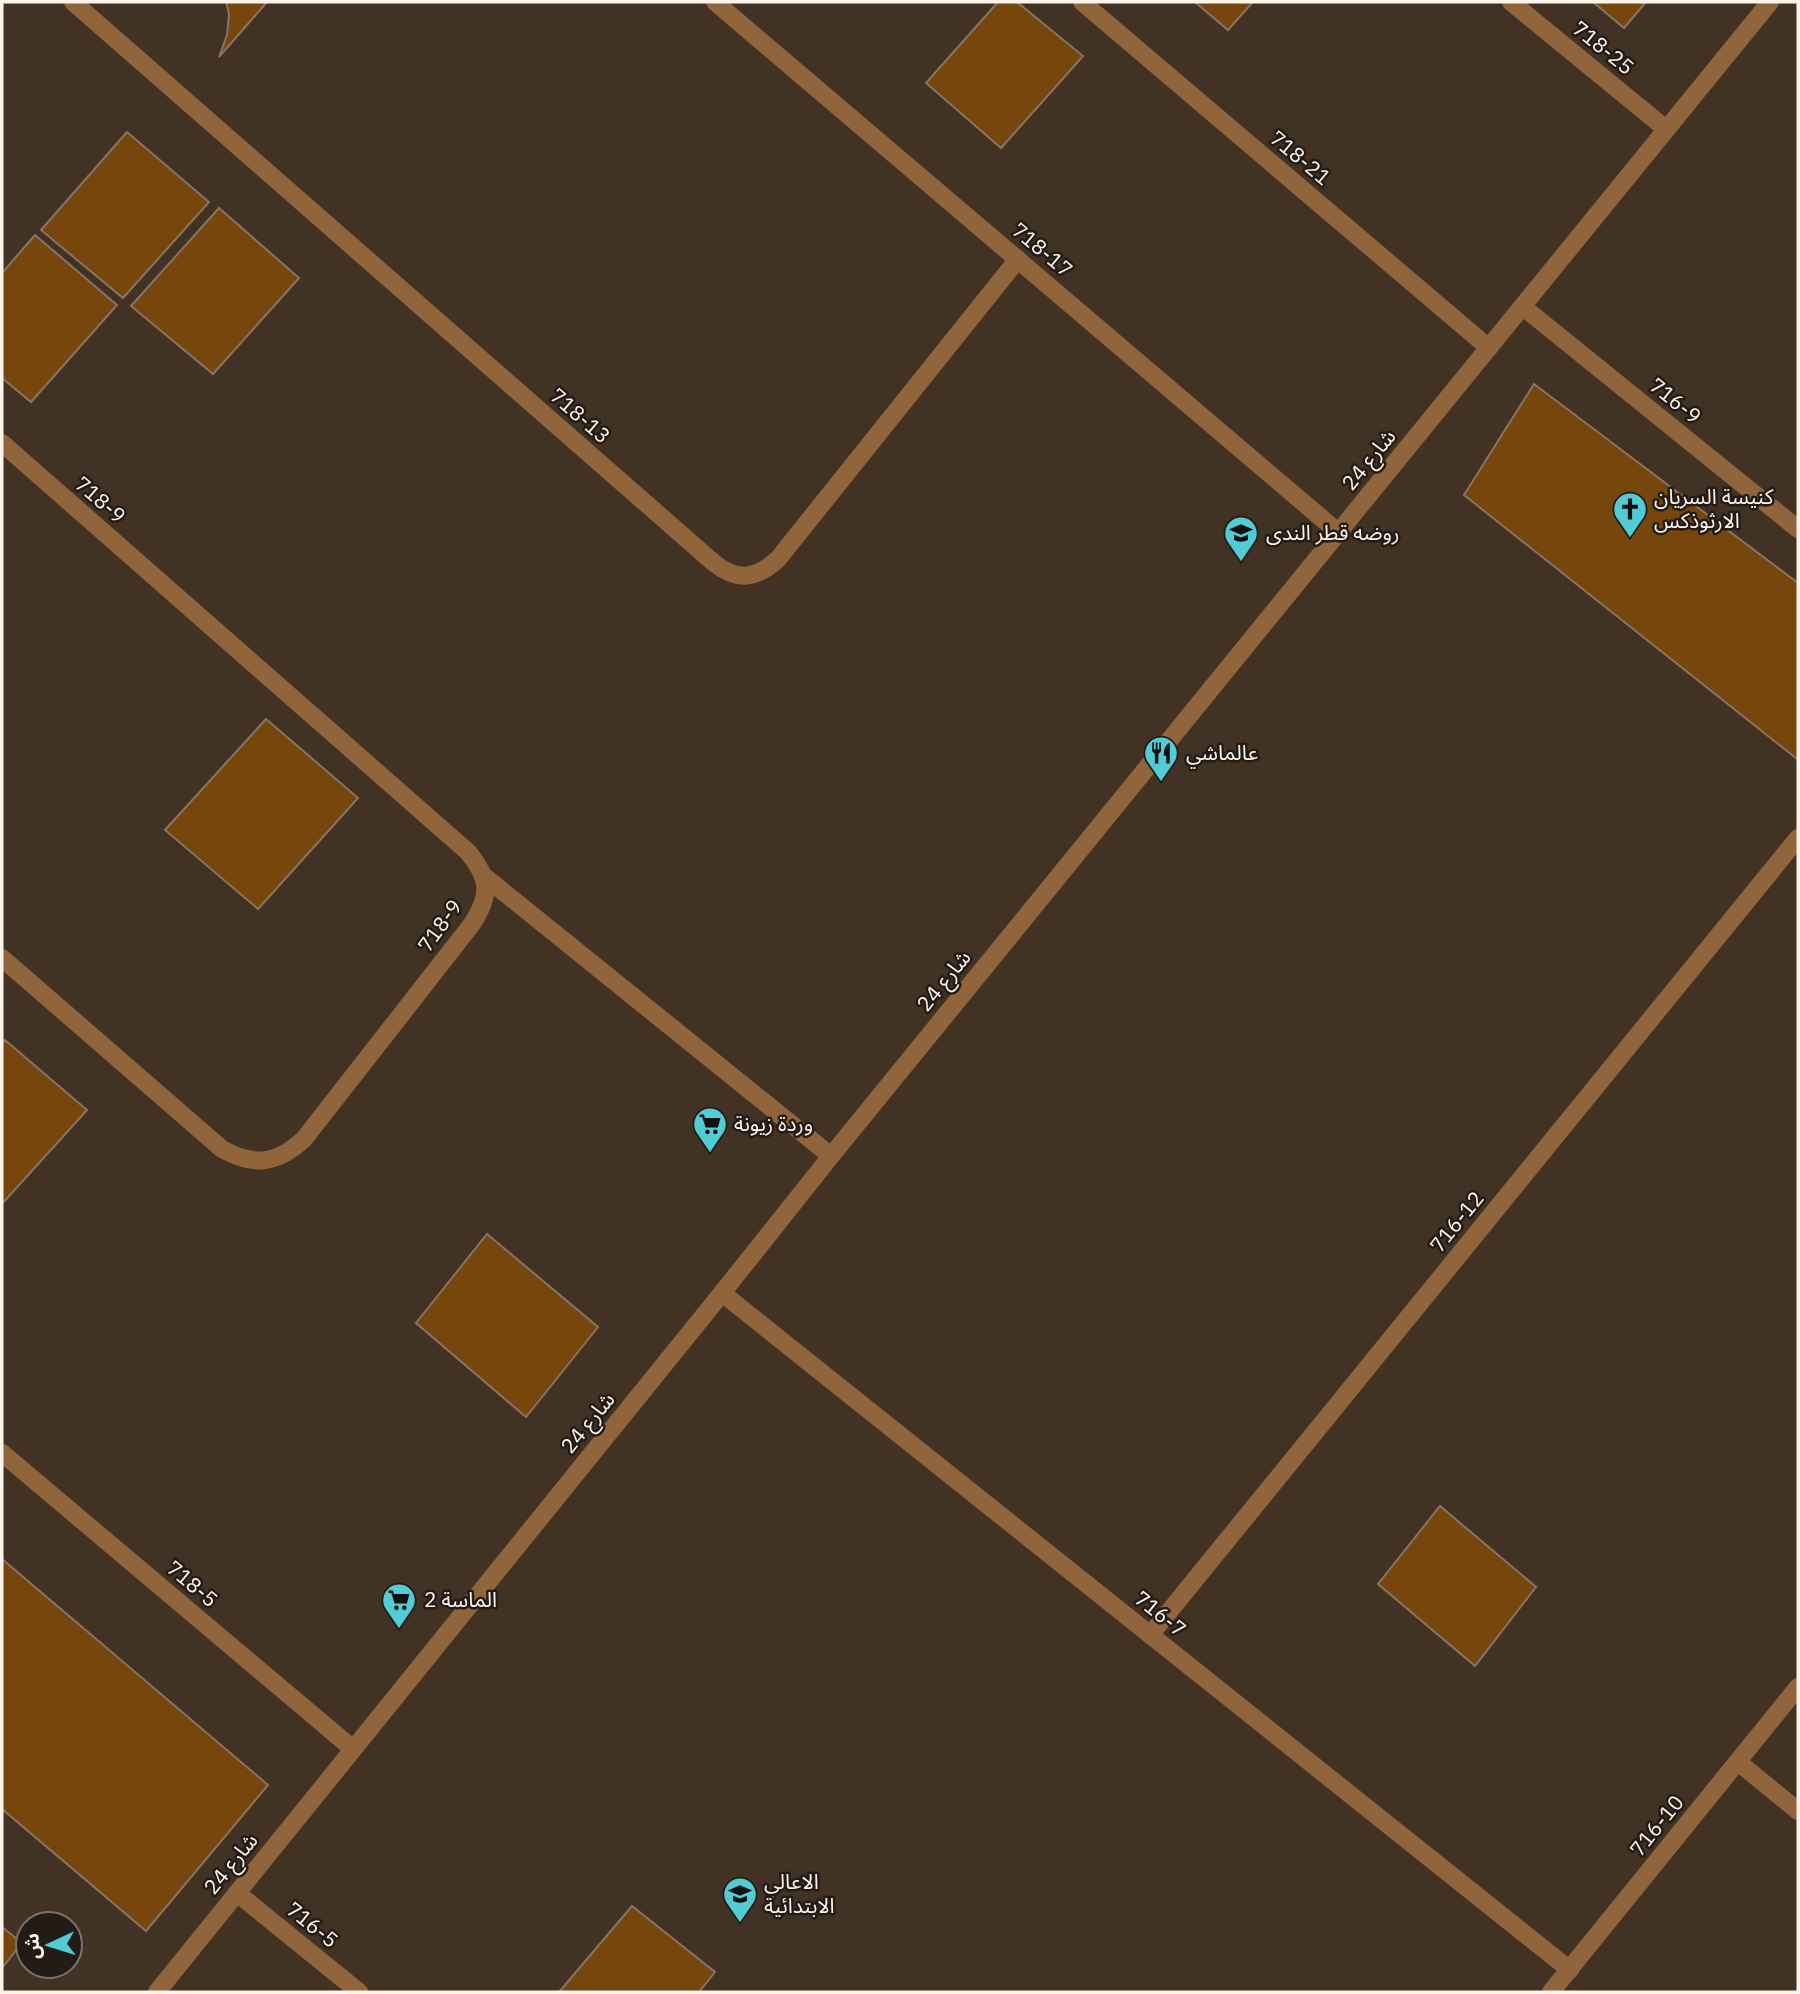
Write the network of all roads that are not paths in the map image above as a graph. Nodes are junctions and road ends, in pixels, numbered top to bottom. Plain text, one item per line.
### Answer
1 (73, 2) edge
2 (715, 2) edge
3 (1082, 2) edge
4 (1511, 2) edge
5 (1770, 2) edge
6 (1666, 129) junction
7 (1018, 259) junction
8 (1522, 307) junction
9 (1489, 348) junction
10 (2, 443) edge
11 (1798, 529) edge
12 (1339, 533) junction
13 (1798, 838) edge
14 (485, 877) junction
15 (2, 958) edge
16 (831, 1156) junction
17 (723, 1293) junction
18 (2, 1453) edge
19 (1150, 1634) junction
20 (1798, 1688) edge
21 (353, 1749) junction
22 (1738, 1762) junction
23 (1798, 1811) edge
24 (237, 1893) junction
25 (1570, 1970) junction
26 (157, 1992) edge
27 (359, 1992) edge
28 (1552, 1992) edge

1 - 7 street, 718-13
2 - 7 street, 718-17
3 - 9 street, 718-21
4 - 6 street, 718-25
5 - 6 street, شارع 24
6 - 8 street, شارع 24
7 - 12 street, 718-17
8 - 9 street, شارع 24
8 - 11 street, 716-9
9 - 12 street, شارع 24
10 - 14 street, 718-9
12 - 16 street, شارع 24
13 - 19 street, 716-12
14 - 15 street, 718-9
14 - 16 street
16 - 17 street, شارع 24
17 - 19 street, 716-7
17 - 21 street, شارع 24
18 - 21 street, 718-5
19 - 25 street, 716-7
20 - 22 street, 716-10
21 - 24 street, شارع 24
22 - 23 street
22 - 25 street, 716-10
24 - 26 street, شارع 24
24 - 27 street, 716-5
25 - 28 street, 716-10

